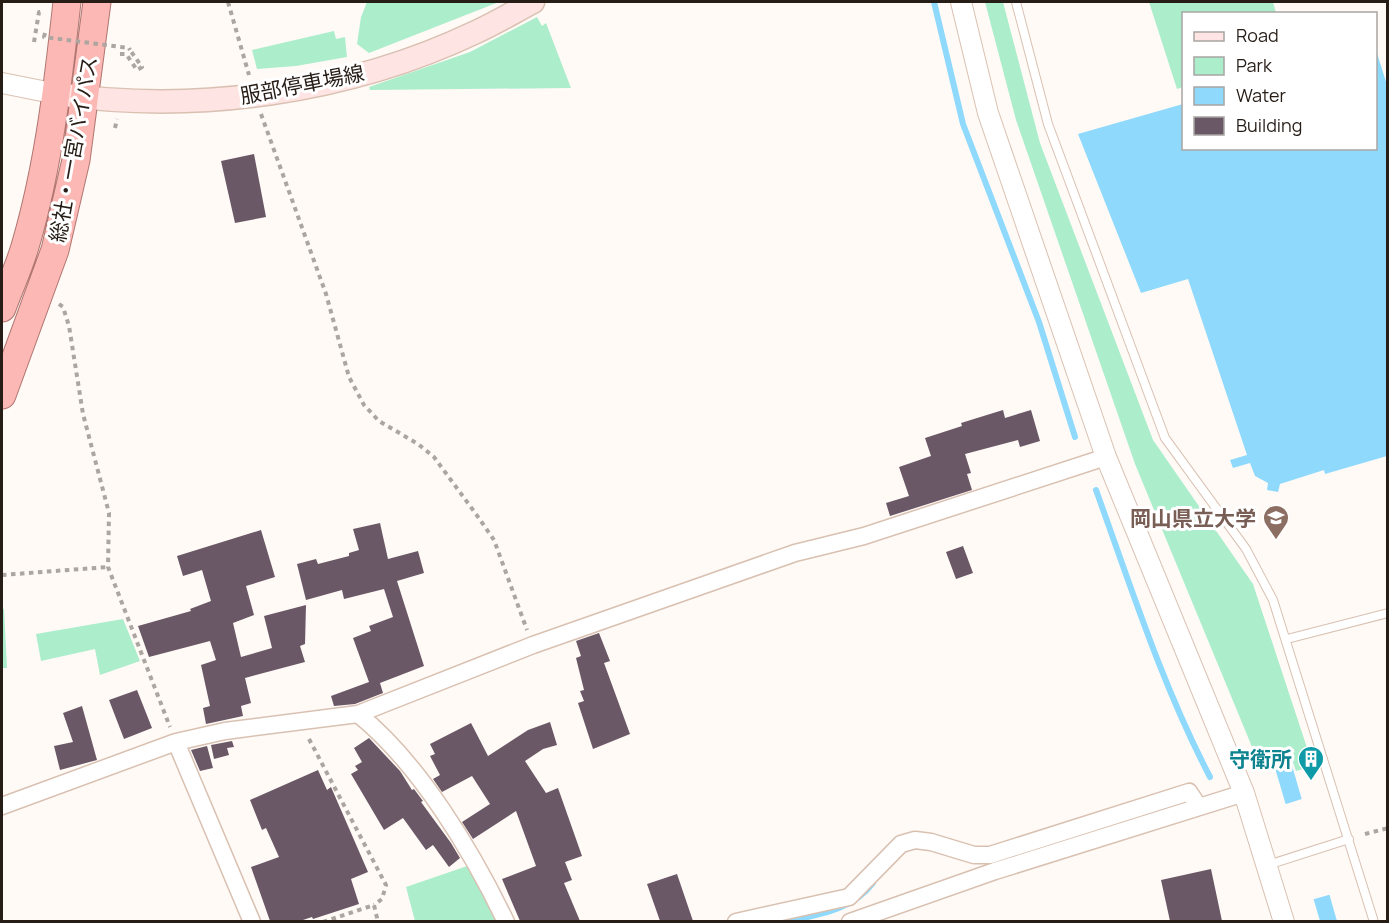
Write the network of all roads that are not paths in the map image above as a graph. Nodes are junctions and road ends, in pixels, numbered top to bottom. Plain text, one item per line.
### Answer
1 (67, 2) edge
2 (97, 2) edge
3 (532, 2) edge
4 (961, 2) edge
5 (1016, 2) edge
6 (2, 83) edge
7 (57, 94) junction
8 (85, 98) junction
9 (2, 308) edge
10 (2, 395) edge
11 (1106, 457) junction
12 (1388, 612) edge
13 (1287, 639) junction
14 (358, 714) junction
15 (176, 742) junction
16 (1244, 793) junction
17 (2, 806) edge
18 (1349, 839) junction
19 (992, 862) junction
20 (1268, 865) junction
21 (888, 916) edge
22 (252, 921) edge
23 (506, 921) edge
24 (736, 921) edge
25 (850, 921) edge
26 (1284, 921) edge
27 (1374, 921) edge

1 - 7 highway, 総社・一宮バイパス
2 - 8 highway, 総社・一宮バイパス
3 - 8 main road, 服部停車場線
4 - 11 street
5 - 13 lane
6 - 7 street
7 - 8 main road, 服部停車場線
7 - 9 highway, 総社・一宮バイパス
8 - 10 highway, 総社・一宮バイパス
11 - 14 street
11 - 16 street
12 - 13 lane
13 - 18 lane
14 - 15 street
14 - 23 street
15 - 17 street
15 - 22 street
16 - 19 street
16 - 20 street
18 - 20 lane
18 - 27 lane
19 - 21 street
19 - 24 street
20 - 26 street
21 - 25 street

